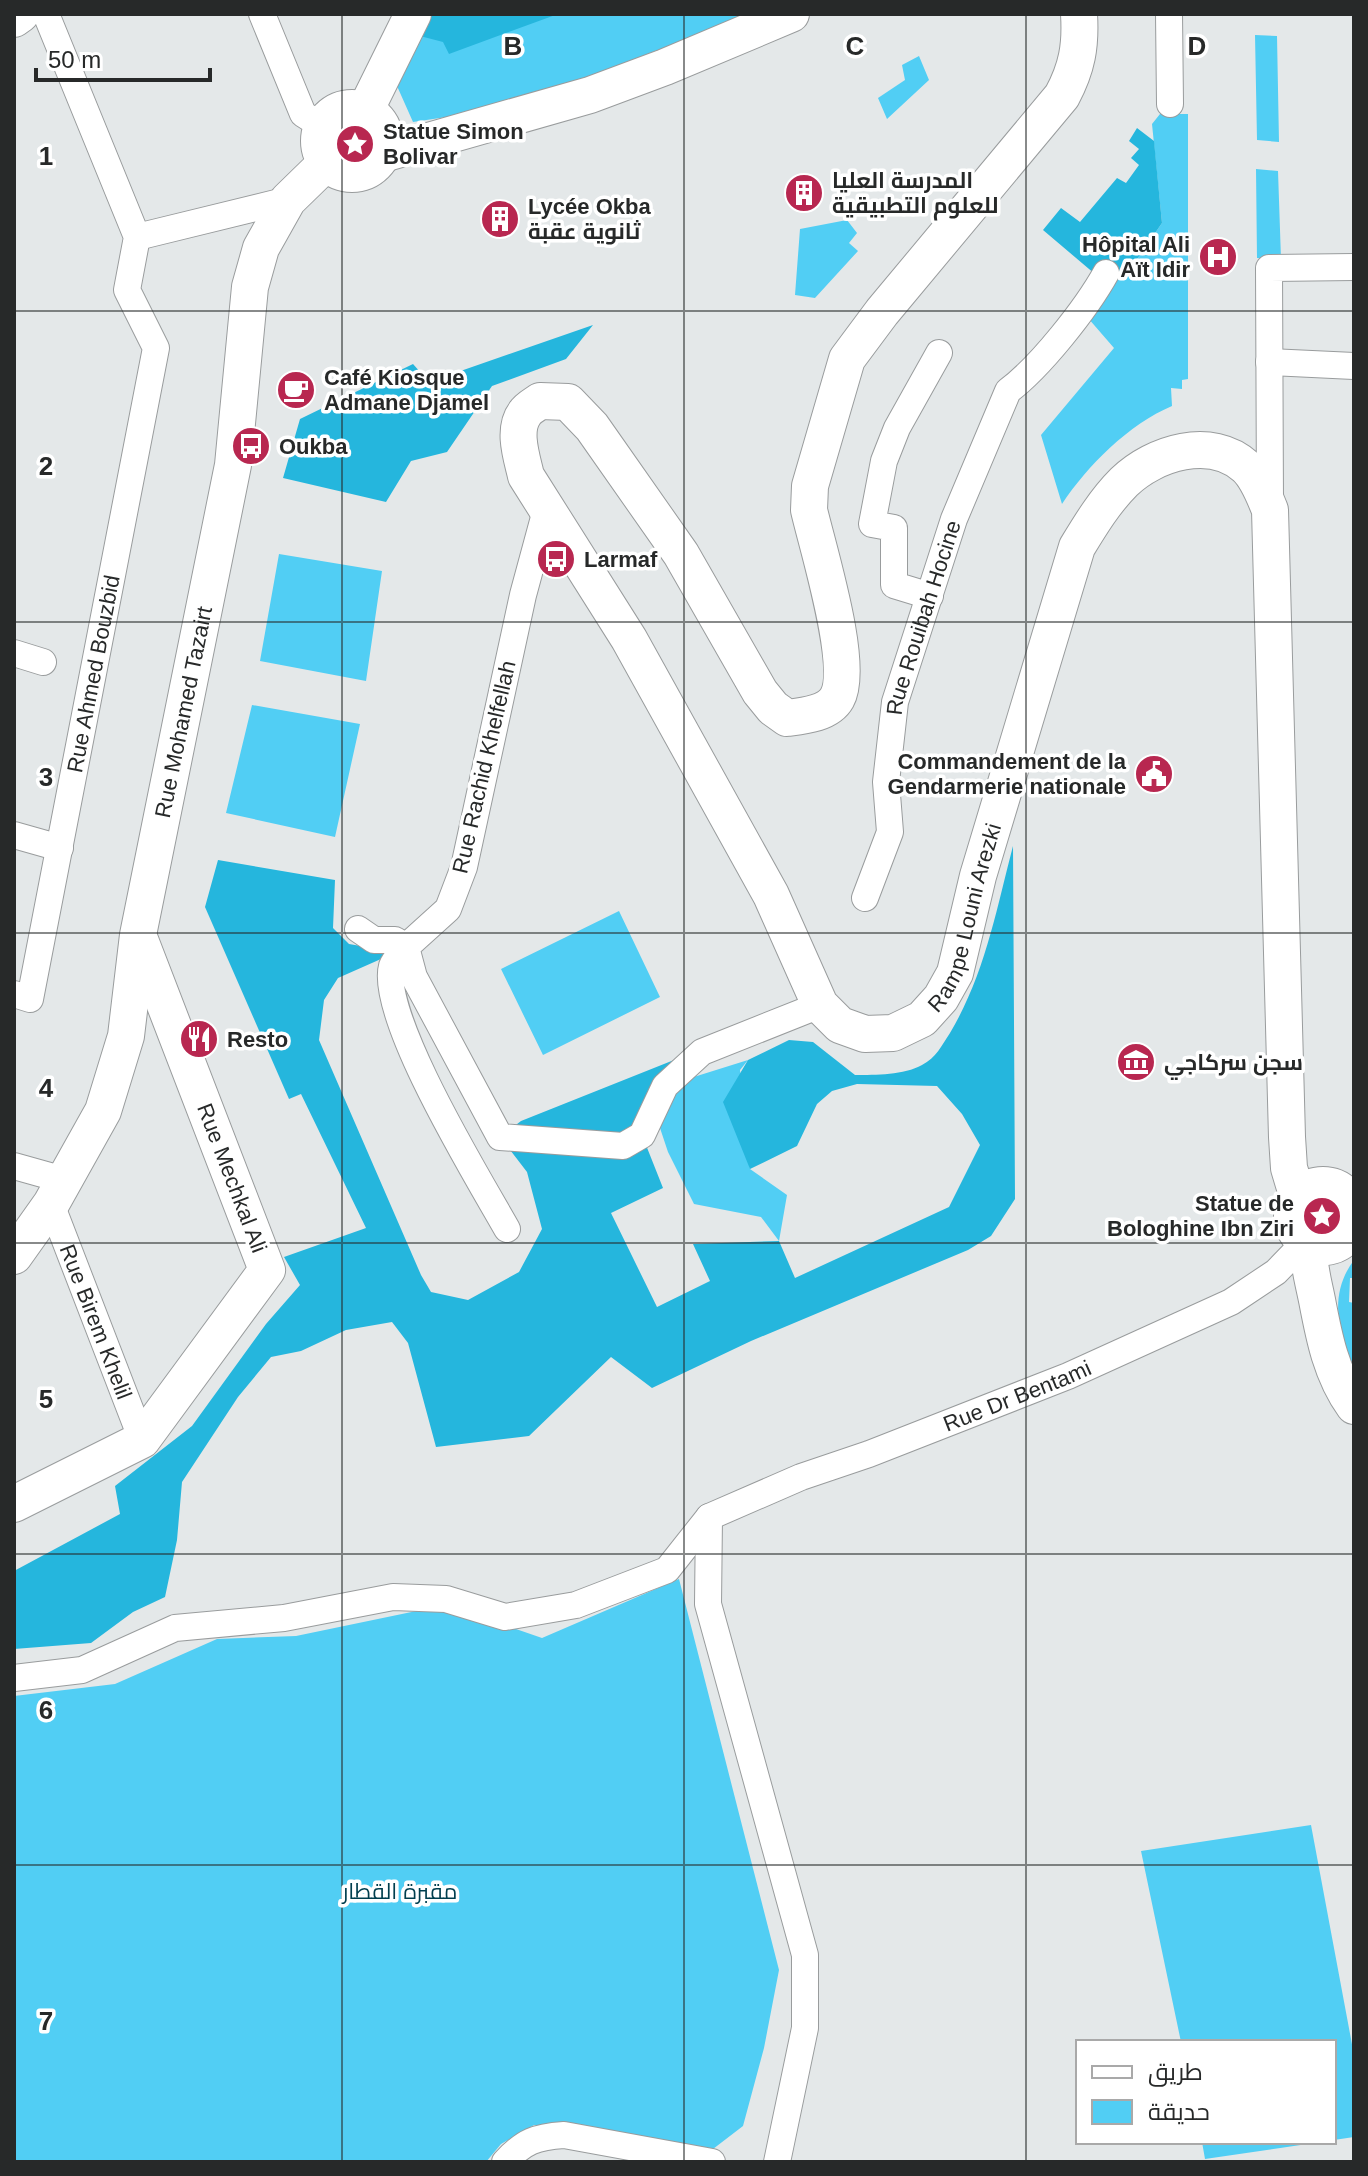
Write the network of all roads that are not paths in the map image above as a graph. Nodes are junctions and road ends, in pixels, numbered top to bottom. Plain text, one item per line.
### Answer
1 (21, 14) edge
2 (46, 14) edge
3 (262, 14) edge
4 (413, 14) edge
5 (791, 14) edge
6 (1079, 14) edge
7 (1169, 14) edge
8 (14, 19) edge
9 (1170, 104) dead end
10 (365, 111) junction
11 (322, 126) junction
12 (383, 154) junction
13 (326, 163) junction
14 (288, 200) junction
15 (137, 237) junction
16 (1354, 267) edge
17 (1106, 273) dead end
18 (939, 353) dead end
19 (1269, 362) junction
20 (1354, 366) edge
21 (546, 510) junction
22 (1270, 510) junction
23 (930, 596) junction
24 (14, 653) edge
25 (43, 662) dead end
26 (14, 835) edge
27 (60, 848) junction
28 (865, 898) dead end
29 (358, 929) dead end
30 (138, 935) junction
31 (406, 947) junction
32 (22, 996) edge
33 (820, 1005) junction
34 (14, 1166) edge
35 (57, 1192) junction
36 (1314, 1192) junction
37 (507, 1229) dead end
38 (1331, 1234) edge
39 (14, 1256) edge
40 (1354, 1406) edge
41 (142, 1440) junction
42 (14, 1504) edge
43 (709, 1517) junction
44 (14, 1678) edge
45 (505, 2162) edge
46 (712, 2162) edge
47 (777, 2162) edge

1 - 8 street
2 - 15 street
3 - 11 street
4 - 10 street
5 - 12 street
6 - 21 street, Rampe Louni Arezki
7 - 9 street
10 - 11 street
10 - 12 street
11 - 13 street
12 - 13 street
13 - 14 street, Rue Mohamed Tazairt
14 - 15 street
14 - 30 street, Rue Mohamed Tazairt
15 - 27 street, Rue Ahmed Bouzbid
16 - 19 street
17 - 23 street, Rue Rouibah Hocine
18 - 23 street
19 - 20 street
19 - 22 street
21 - 31 street, Rue Rachid Khelfellah
21 - 33 street, Rampe Louni Arezki
22 - 33 street, Rampe Louni Arezki
22 - 36 street
23 - 28 street, Rue Rouibah Hocine
24 - 25 street
26 - 27 street
27 - 32 street, Rue Ahmed Bouzbid
29 - 31 street
30 - 35 street, Rue Mohamed Tazairt
30 - 41 street, Rue Mechkal Ali
31 - 33 street
31 - 37 street
34 - 35 street
35 - 39 street, Rue Mohamed Tazairt
35 - 41 street, Rue Birem Khelil
36 - 38 street
36 - 38 street
38 - 40 street
38 - 43 street, Rue Dr Bentami
41 - 42 street, Rue Mechkal Ali
43 - 44 street
43 - 47 street
45 - 46 street

